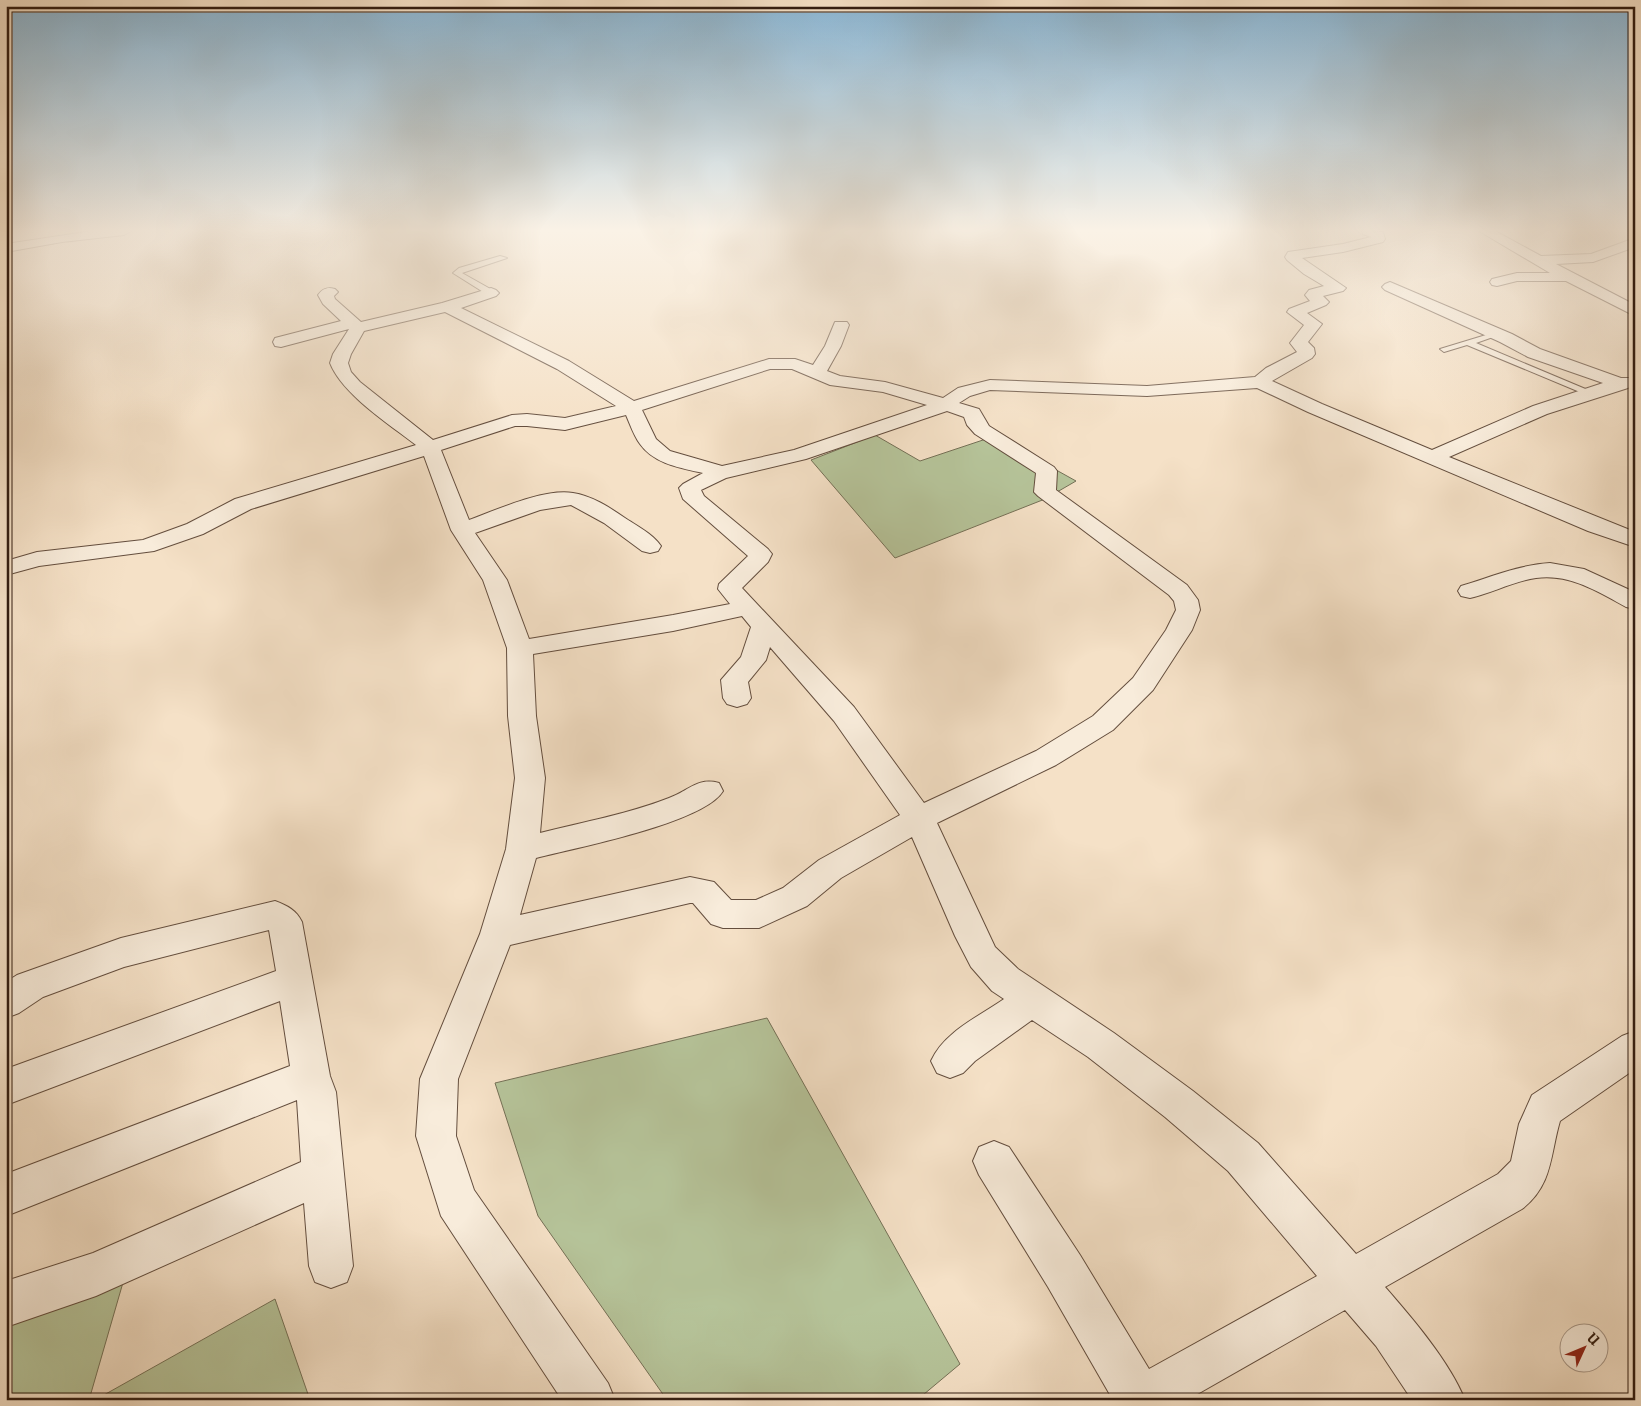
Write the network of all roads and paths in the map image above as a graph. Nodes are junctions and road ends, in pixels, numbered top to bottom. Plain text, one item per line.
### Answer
1 (327, 297) edge
2 (480, 297) edge
3 (1315, 297) edge
4 (1412, 297) edge
5 (1607, 297) edge
6 (447, 307) junction
7 (1635, 311) edge
8 (841, 325) dead end
9 (355, 326) junction
10 (1489, 337) dead end
11 (281, 342) dead end
12 (1468, 343) junction
13 (1444, 349) dead end
14 (817, 372) junction
15 (1260, 382) junction
16 (1629, 382) edge
17 (1590, 393) junction
18 (947, 406) junction
19 (632, 408) junction
20 (430, 447) junction
21 (1432, 457) junction
22 (719, 473) junction
23 (462, 530) junction
24 (1635, 540) edge
25 (650, 546) dead end
26 (6, 568) edge
27 (1470, 591) dead end
28 (1635, 602) edge
29 (747, 608) junction
30 (764, 627) junction
31 (520, 648) junction
32 (737, 698) dead end
33 (708, 791) dead end
34 (919, 818) junction
35 (522, 849) junction
36 (497, 934) junction
37 (296, 979) junction
38 (1032, 1000) junction
39 (6, 1002) edge
40 (1635, 1048) edge
41 (950, 1061) dead end
42 (311, 1076) junction
43 (6, 1088) edge
44 (994, 1161) dead end
45 (324, 1174) junction
46 (6, 1194) edge
47 (331, 1266) dead end
48 (1352, 1282) junction
49 (6, 1304) edge
50 (591, 1400) edge
51 (1441, 1400) edge

1 - 9 street
2 - 6 street
3 - 15 street
4 - 16 street
5 - 7 street
6 - 9 street
6 - 19 street
8 - 14 street
9 - 11 street
9 - 20 street
10 - 12 lane
12 - 13 lane
12 - 17 lane
14 - 18 street
14 - 19 street
15 - 18 street
15 - 21 street
16 - 17 street
17 - 21 street
18 - 22 street
18 - 34 street
19 - 20 street
19 - 22 street
20 - 23 street
20 - 26 street
21 - 24 street
22 - 29 street
23 - 25 street
23 - 31 street
27 - 28 street
29 - 30 street
29 - 31 street
30 - 32 street
30 - 34 street
31 - 35 street
33 - 35 street
34 - 36 street
34 - 38 street
35 - 36 street
36 - 50 street
37 - 39 street
37 - 42 street
37 - 43 street
38 - 41 street
38 - 48 street
40 - 48 street
42 - 45 street
42 - 46 street
44 - 48 street
45 - 47 street
45 - 49 street
48 - 51 street

